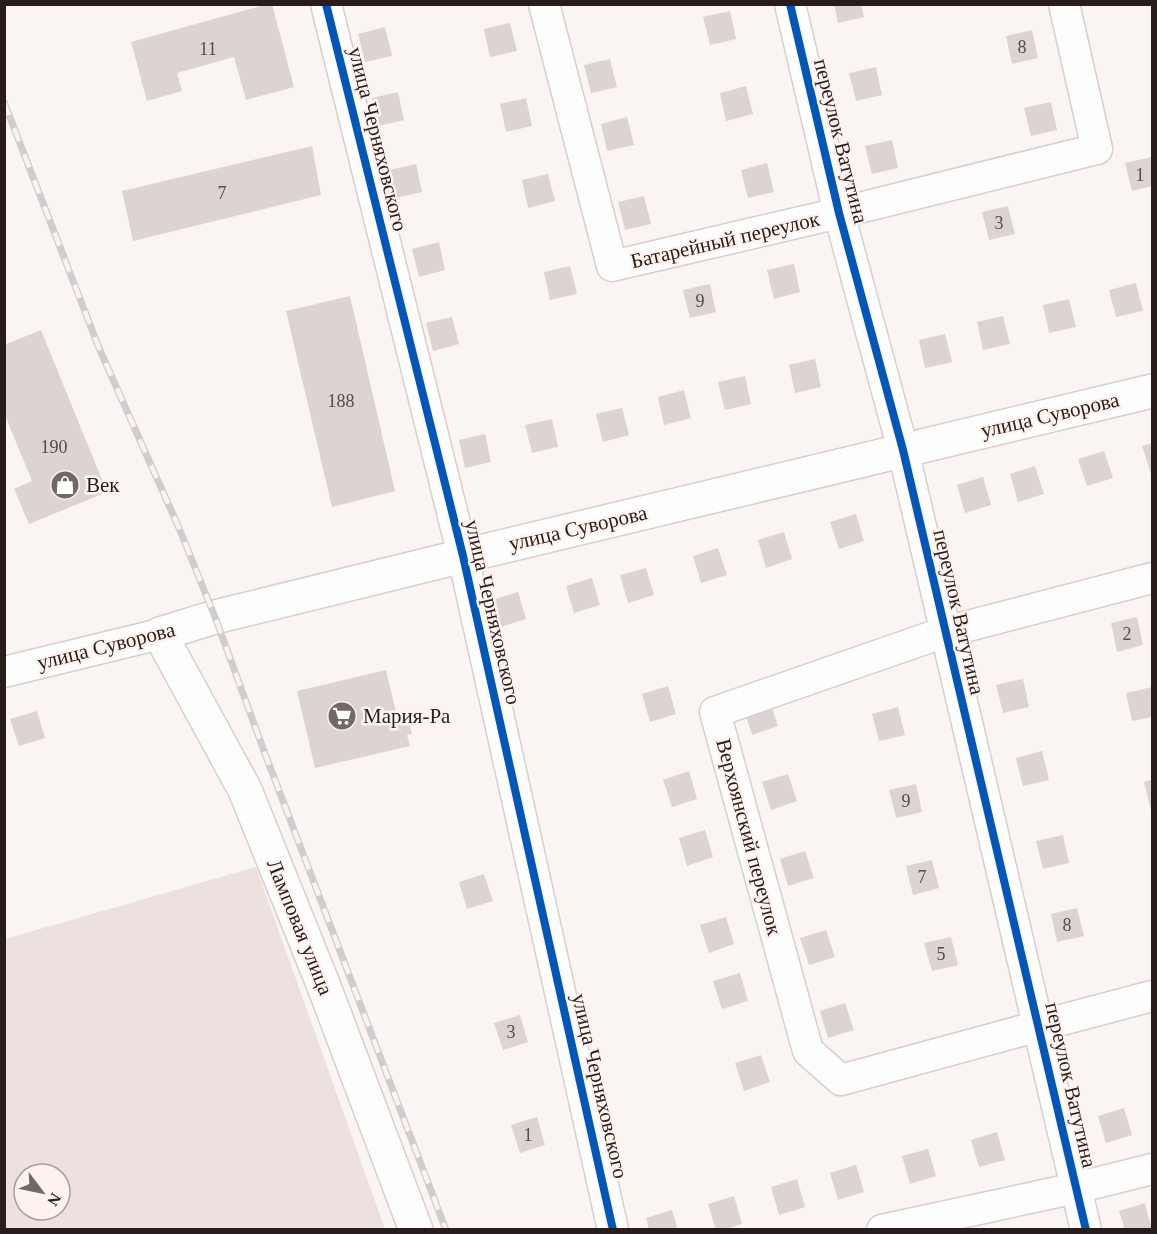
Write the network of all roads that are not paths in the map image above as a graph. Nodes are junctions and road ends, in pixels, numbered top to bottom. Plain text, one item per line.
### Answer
1 (326, 4) edge
2 (544, 4) edge
3 (790, 4) edge
4 (1064, 4) edge
5 (839, 213) junction
6 (1152, 391) edge
7 (903, 450) junction
8 (463, 556) junction
9 (1152, 578) edge
10 (945, 632) junction
11 (160, 634) junction
12 (4, 672) edge
13 (1152, 996) edge
14 (1039, 1026) junction
15 (1152, 1169) edge
16 (1076, 1188) junction
17 (416, 1230) edge
18 (614, 1230) edge
19 (882, 1230) edge
20 (1086, 1230) edge

1 - 8 street, улица Черняховского
2 - 5 street, Батарейный переулок
3 - 5 street, переулок Ватутина
4 - 5 street, Батарейный переулок
5 - 7 street, переулок Ватутина
6 - 7 main road, улица Суворова
7 - 8 main road, улица Суворова
7 - 10 street, переулок Ватутина
8 - 11 main road, улица Суворова
8 - 18 street, улица Черняховского
9 - 10 street, Верхоянский переулок
10 - 14 street, переулок Ватутина
10 - 14 street, Верхоянский переулок
11 - 12 street, улица Суворова
11 - 17 main road, Ламповая улица
13 - 14 street, Верхоянский переулок
14 - 16 street, переулок Ватутина
15 - 16 street
16 - 19 street
16 - 20 street, переулок Ватутина

